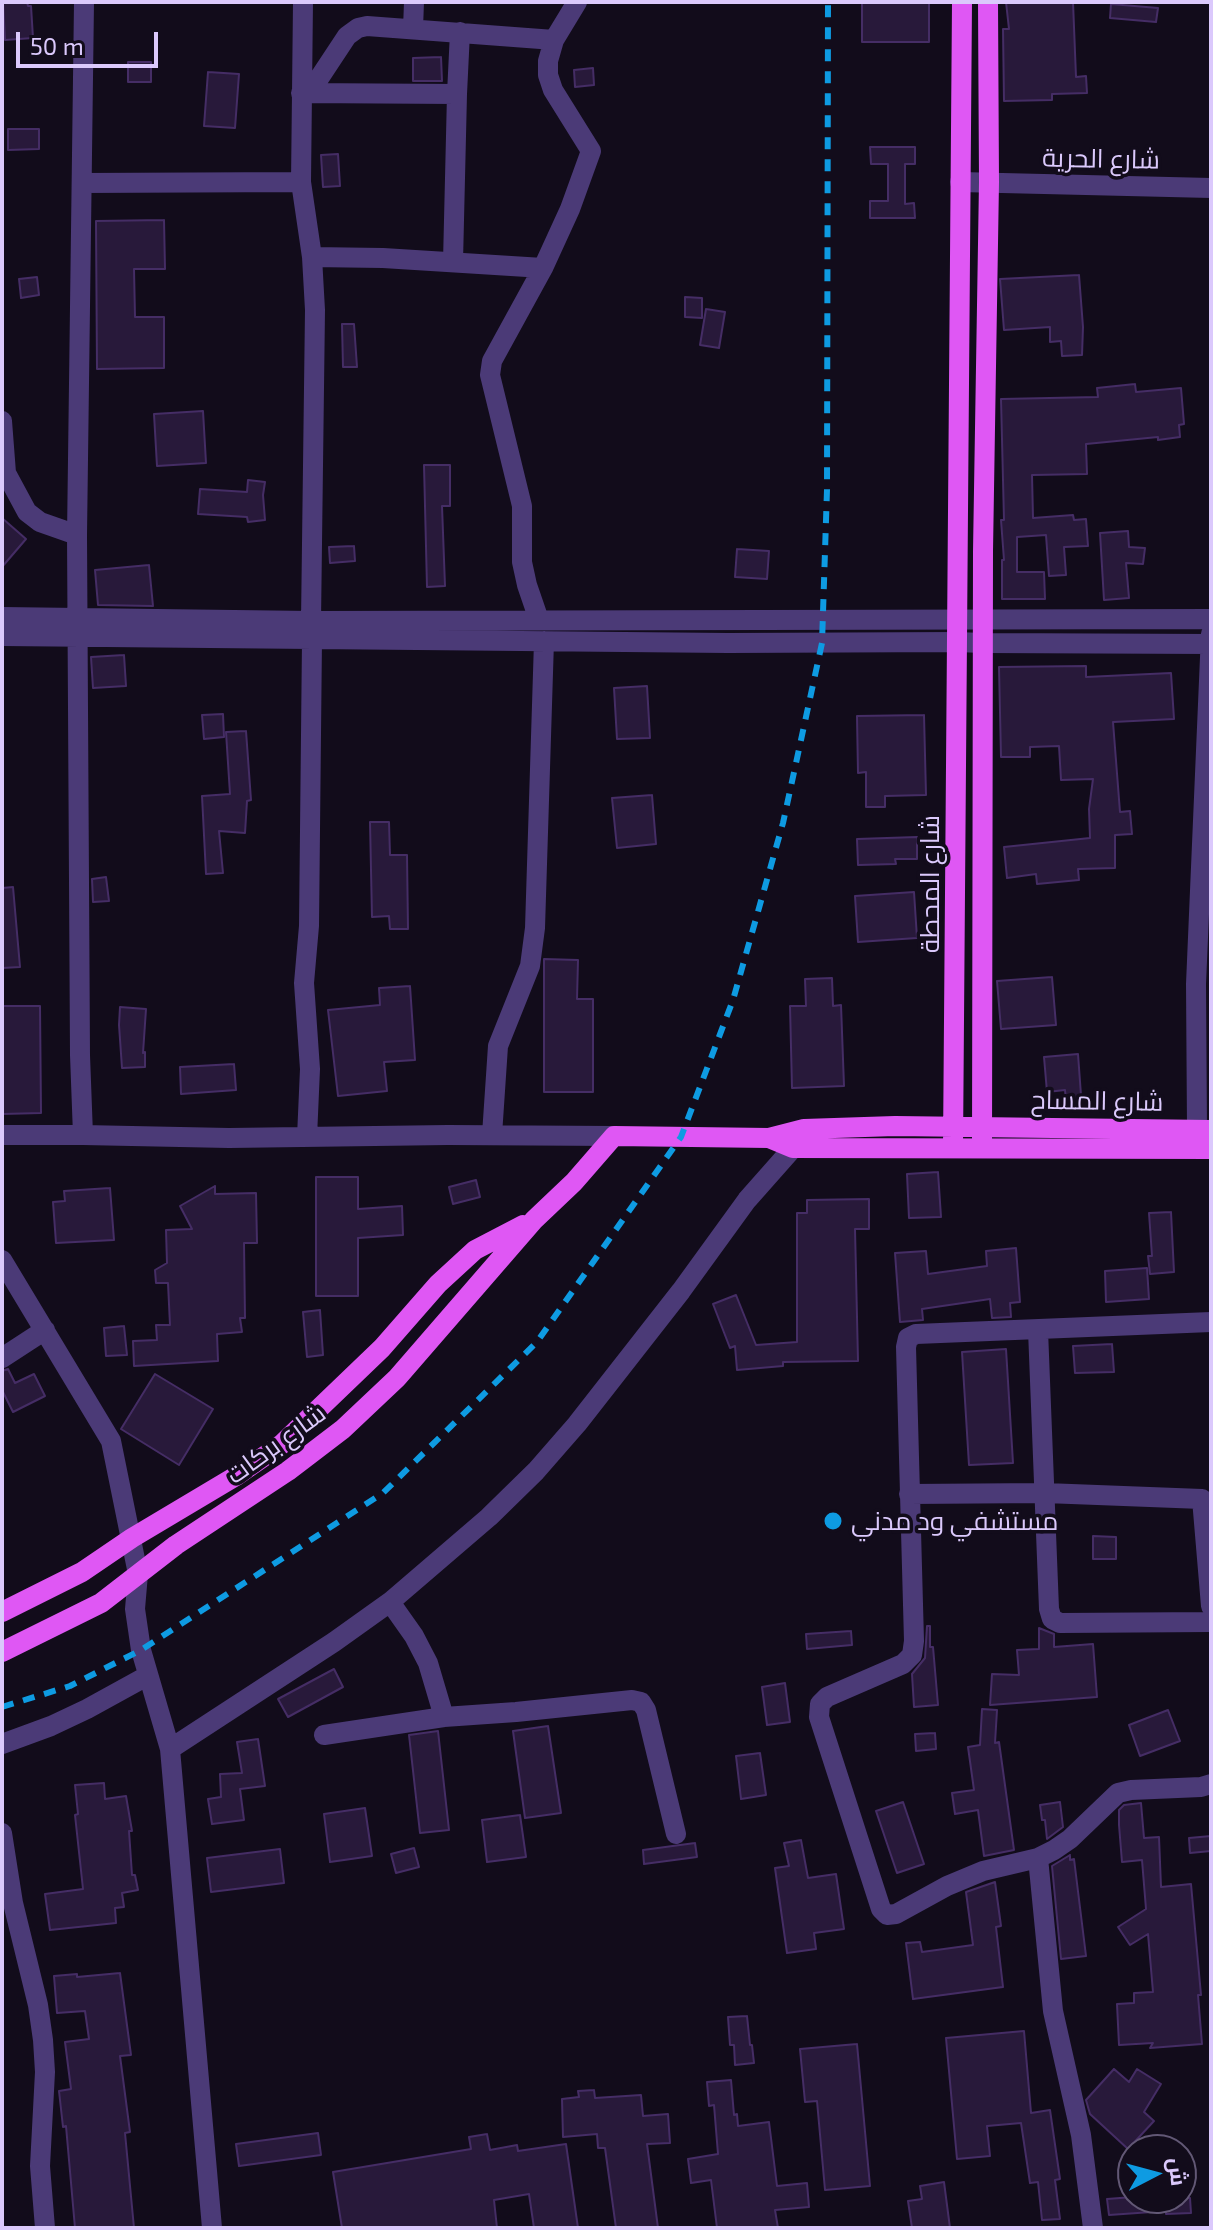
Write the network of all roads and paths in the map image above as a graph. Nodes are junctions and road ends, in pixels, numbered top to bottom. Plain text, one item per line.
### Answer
1 (84, 2) edge
2 (303, 2) edge
3 (414, 2) edge
4 (577, 2) edge
5 (962, 2) edge
6 (988, 2) edge
7 (413, 29) junction
8 (460, 32) junction
9 (554, 40) junction
10 (306, 93) junction
11 (457, 94) junction
12 (301, 182) junction
13 (960, 182) junction
14 (989, 182) junction
15 (82, 183) junction
16 (1211, 188) edge
17 (312, 257) junction
18 (453, 262) junction
19 (543, 268) junction
20 (2, 421) edge
21 (77, 535) junction
22 (2, 617) edge
23 (956, 619) junction
24 (983, 619) junction
25 (1211, 619) edge
26 (539, 620) junction
27 (77, 628) junction
28 (311, 630) junction
29 (1211, 634) edge
30 (2, 636) edge
31 (544, 641) junction
32 (957, 642) junction
33 (983, 643) junction
34 (1211, 644) edge
35 (981, 1125) junction
36 (953, 1126) junction
37 (804, 1129) junction
38 (1204, 1130) edge
39 (2, 1135) edge
40 (83, 1135) junction
41 (492, 1135) junction
42 (614, 1136) junction
43 (307, 1137) junction
44 (769, 1138) junction
45 (953, 1147) junction
46 (982, 1147) junction
47 (793, 1148) junction
48 (1211, 1149) edge
49 (534, 1220) junction
50 (2, 1260) edge
51 (1211, 1322) edge
52 (45, 1330) junction
53 (1038, 1330) junction
54 (2, 1358) edge
55 (1045, 1493) junction
56 (909, 1494) junction
57 (132, 1538) junction
58 (138, 1574) junction
59 (390, 1602) junction
60 (1211, 1606) edge
61 (2, 1612) edge
62 (1211, 1622) edge
63 (2, 1652) edge
64 (147, 1676) junction
65 (444, 1717) junction
66 (324, 1735) dead end
67 (2, 1744) edge
68 (170, 1749) junction
69 (1211, 1784) edge
70 (2, 1833) edge
71 (676, 1834) dead end
72 (1038, 1858) junction
73 (45, 2228) edge
74 (212, 2228) edge
75 (1093, 2228) edge

1 - 15 street
2 - 10 street
3 - 7 street
4 - 9 street
5 - 13 main road, شارع المحطة
6 - 14 main road, شارع المحطة
7 - 8 street
7 - 10 street
8 - 9 street
8 - 11 street
9 - 19 street
10 - 11 street
10 - 12 street
11 - 18 street
12 - 15 street
12 - 17 street
13 - 14 street, شارع الحرية
13 - 23 main road, شارع المحطة
14 - 16 street, شارع الحرية
14 - 24 main road, شارع المحطة
15 - 21 street
17 - 18 street
17 - 28 street
18 - 19 street
19 - 26 street
20 - 21 street
21 - 27 street
22 - 27 street
23 - 24 street
23 - 26 street
23 - 32 main road, شارع المحطة
24 - 25 street
24 - 33 main road, شارع المحطة
26 - 28 street
27 - 28 street
27 - 30 street
27 - 40 street
28 - 31 street
28 - 43 street
29 - 34 street
31 - 32 street
31 - 41 street
32 - 33 street
32 - 36 main road, شارع المحطة
33 - 34 street
33 - 35 main road, شارع المحطة
34 - 38 street
35 - 36 main road, شارع المساح
35 - 38 main road, شارع المساح
35 - 46 main road, شارع المحطة
36 - 37 main road, شارع المساح
36 - 45 main road, شارع المحطة
37 - 44 main road, شارع المساح
37 - 47 street
39 - 40 street
40 - 43 street
41 - 42 street
41 - 43 street
42 - 44 main road
42 - 49 main road, شارع بركات
44 - 47 main road
45 - 46 main road, شارع المساح
45 - 47 main road, شارع المساح
46 - 48 main road, شارع المساح
47 - 59 street
49 - 57 main road, شارع بركات
49 - 58 main road, شارع بركات
50 - 52 street
51 - 53 street
52 - 54 street
52 - 57 street
53 - 55 street
53 - 56 street
55 - 56 street
55 - 60 street
55 - 62 street
56 - 72 street
57 - 58 street
57 - 61 main road, شارع بركات
58 - 63 main road, شارع بركات
58 - 64 street
59 - 65 street
59 - 68 street
64 - 67 street
64 - 68 street
65 - 66 street
65 - 71 street
68 - 74 street
69 - 72 street
70 - 73 street
72 - 75 street

